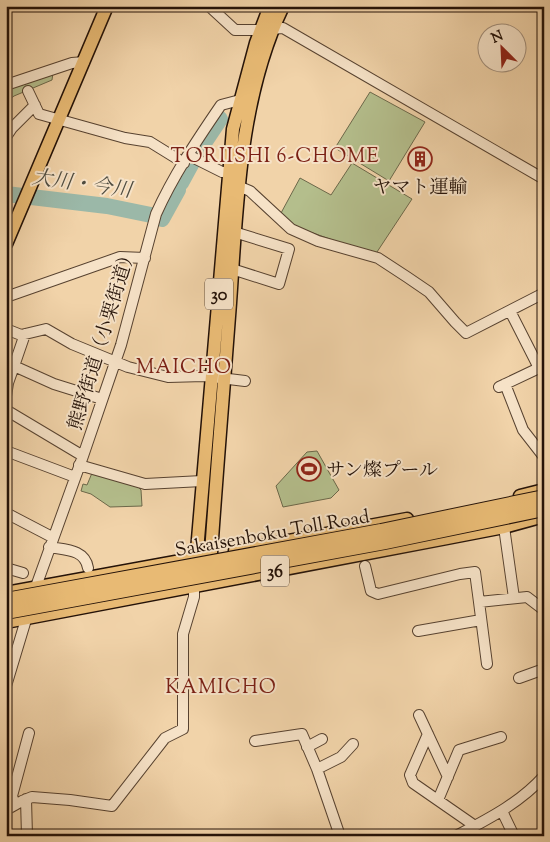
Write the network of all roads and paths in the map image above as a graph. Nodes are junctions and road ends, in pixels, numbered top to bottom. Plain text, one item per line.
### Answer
1 (107, 6) edge
2 (209, 6) edge
3 (270, 6) edge
4 (283, 6) edge
5 (274, 28) junction
6 (260, 30) junction
7 (84, 62) junction
8 (6, 85) edge
9 (28, 91) dead end
10 (240, 100) junction
11 (34, 105) junction
12 (59, 120) junction
13 (6, 137) edge
14 (186, 159) junction
15 (229, 172) junction
16 (544, 179) edge
17 (238, 186) junction
18 (234, 232) junction
19 (6, 244) edge
20 (145, 258) junction
21 (232, 269) junction
22 (544, 293) edge
23 (6, 297) edge
24 (510, 311) junction
25 (6, 329) edge
26 (25, 334) junction
27 (115, 362) junction
28 (540, 362) edge
29 (14, 366) junction
30 (218, 378) junction
31 (245, 380) dead end
32 (6, 396) edge
33 (102, 400) junction
34 (6, 410) edge
35 (6, 451) edge
36 (544, 457) edge
37 (81, 461) junction
38 (75, 477) junction
39 (202, 481) junction
40 (544, 490) edge
41 (544, 497) edge
42 (544, 509) edge
43 (6, 513) edge
44 (544, 516) edge
45 (504, 527) junction
46 (51, 542) junction
47 (211, 555) junction
48 (196, 558) junction
49 (364, 566) dead end
50 (6, 568) edge
51 (88, 568) dead end
52 (22, 574) dead end
53 (209, 583) junction
54 (194, 586) junction
55 (35, 588) junction
56 (6, 593) edge
57 (514, 598) junction
58 (6, 600) edge
59 (479, 602) junction
60 (544, 610) edge
61 (6, 612) edge
62 (26, 618) junction
63 (481, 620) junction
64 (6, 622) edge
65 (418, 631) dead end
66 (488, 664) dead end
67 (544, 670) edge
68 (519, 678) dead end
69 (6, 686) edge
70 (419, 715) dead end
71 (28, 733) dead end
72 (428, 734) junction
73 (501, 737) dead end
74 (322, 739) dead end
75 (255, 741) dead end
76 (353, 744) dead end
77 (307, 747) junction
78 (317, 769) junction
79 (448, 777) junction
80 (543, 778) edge
81 (26, 799) junction
82 (438, 800) junction
83 (11, 807) edge
84 (502, 810) junction
85 (474, 826) junction
86 (459, 835) edge
87 (27, 836) edge
88 (340, 836) edge
89 (514, 836) edge

1 - 7 main road
2 - 6 street
3 - 6 main road, 30
4 - 5 main road, 30
5 - 6 street
5 - 16 street
5 - 17 main road, 30
6 - 10 main road, 30
7 - 8 street
7 - 12 main road
9 - 11 street
10 - 14 street, 熊野街道（小栗街道）
10 - 15 main road, 30
11 - 12 street
11 - 13 street
12 - 14 street
12 - 19 main road
14 - 15 street
14 - 20 street, 熊野街道（小栗街道）
15 - 30 main road, 30
17 - 18 main road, 30
17 - 24 street
18 - 21 main road, 30
18 - 21 street
20 - 23 street
20 - 27 street, 熊野街道（小栗街道）
21 - 30 main road, 30
22 - 24 street
24 - 28 street
25 - 26 street
26 - 27 street
26 - 29 street
27 - 30 street
27 - 33 street, 熊野街道（小栗街道）
28 - 36 street
29 - 32 street
29 - 33 street
30 - 31 street
30 - 39 main road, 30
30 - 47 main road, 30
33 - 37 street, 熊野街道（小栗街道）
34 - 37 street
35 - 38 street
37 - 38 street, 熊野街道（小栗街道）
37 - 39 street
38 - 46 street
39 - 48 main road, 30
40 - 47 main road, 36
41 - 58 highway, Sakaisenboku Toll Road, bridge
42 - 61 highway, Sakaisenboku Toll Road, bridge
43 - 46 street
44 - 45 main road, 36
45 - 53 main road, 36
45 - 57 street
46 - 51 street
46 - 55 street
47 - 48 main road, 36
47 - 53 main road, 30
48 - 54 main road, 30
48 - 55 main road, 36
49 - 59 street
50 - 52 street
53 - 54 main road, 36
54 - 62 main road, 36
54 - 81 street
55 - 56 main road, 36
55 - 62 street
57 - 59 street
57 - 60 street
59 - 63 street
62 - 64 main road, 36
62 - 69 street
63 - 65 street
63 - 66 street
67 - 68 street
70 - 72 street
71 - 83 street
72 - 79 street
72 - 82 street
73 - 79 street
74 - 77 street
75 - 77 street
76 - 78 street
77 - 78 street
78 - 88 street
79 - 82 street
80 - 84 street
81 - 83 street
81 - 87 street
82 - 85 street
84 - 85 street
84 - 89 street
85 - 86 street

